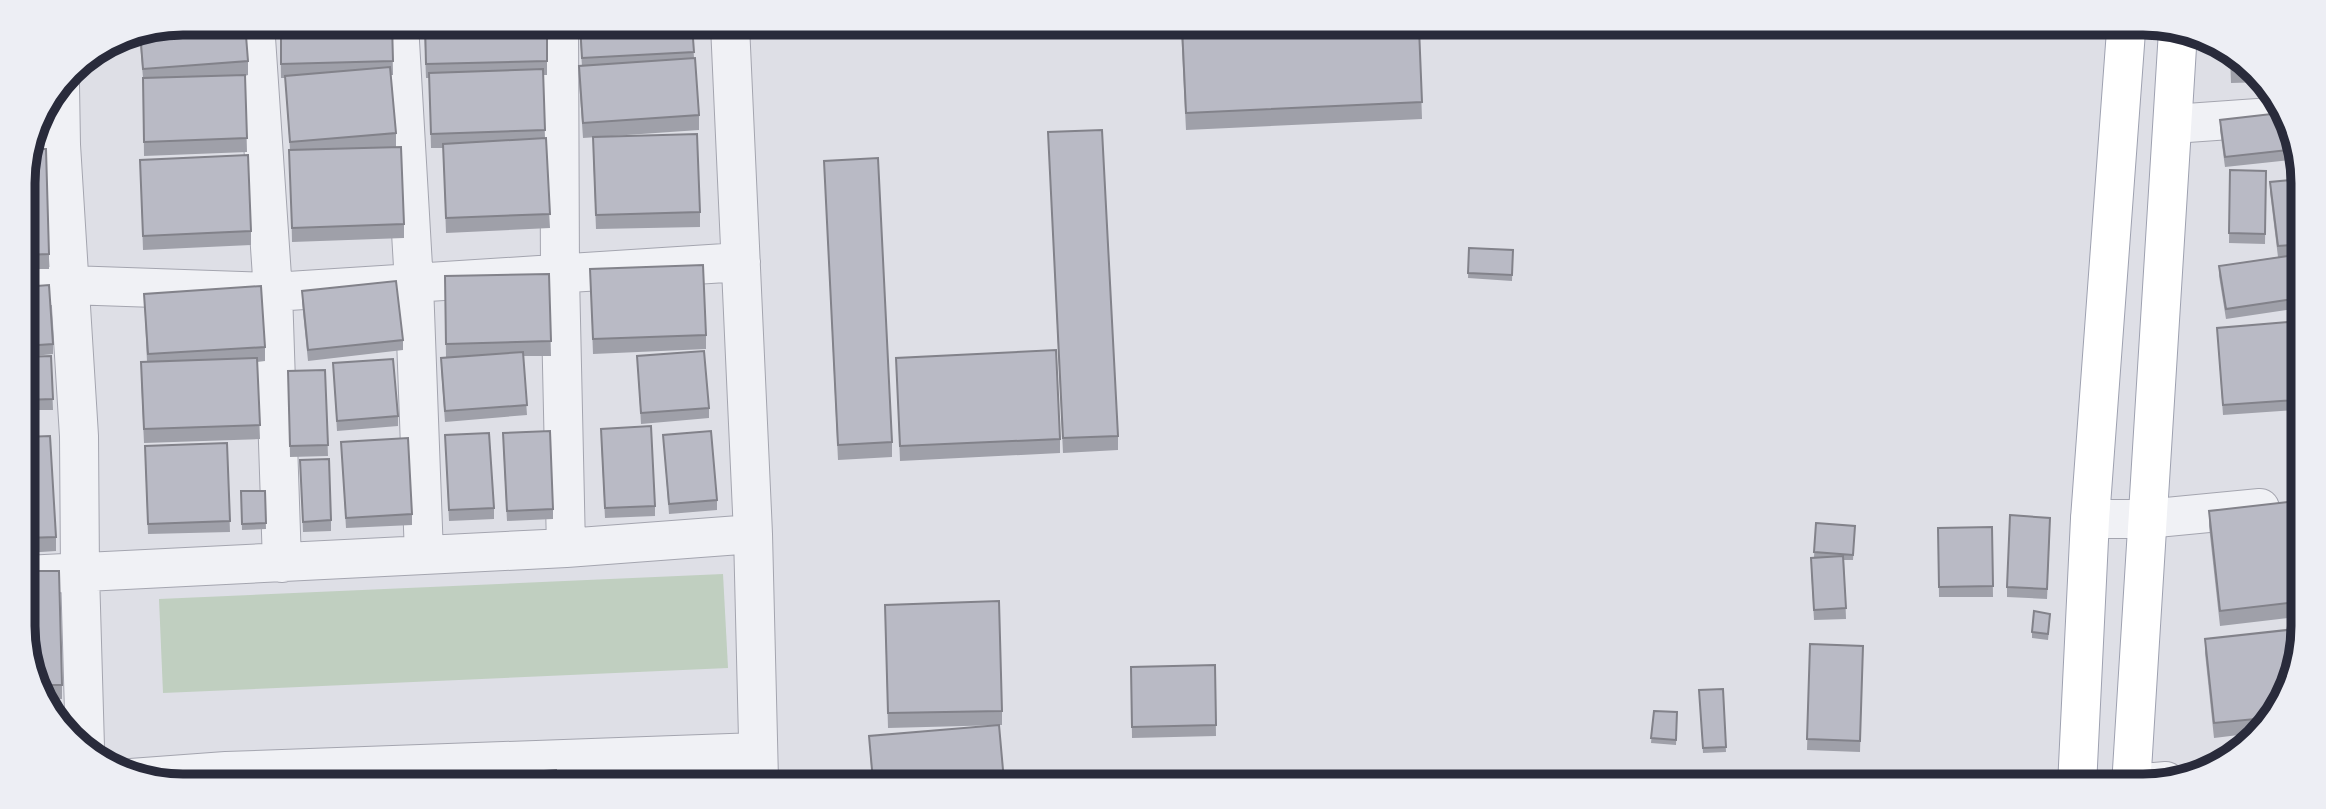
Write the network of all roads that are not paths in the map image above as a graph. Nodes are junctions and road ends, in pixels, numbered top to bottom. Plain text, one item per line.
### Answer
1 (256, 35) edge
2 (400, 35) edge
3 (559, 35) edge
4 (730, 35) edge
5 (2126, 35) edge
6 (2178, 39) edge
7 (54, 110) edge
8 (2275, 116) edge
9 (2173, 124) junction
10 (46, 146) edge
11 (741, 262) junction
12 (560, 275) junction
13 (414, 284) junction
14 (69, 285) junction
15 (35, 287) edge
16 (273, 292) junction
17 (79, 436) junction
18 (38, 437) edge
19 (2291, 505) edge
20 (2090, 519) junction
21 (2147, 519) junction
22 (753, 534) junction
23 (566, 548) junction
24 (424, 555) junction
25 (282, 563) junction
26 (80, 573) junction
27 (35, 575) edge
28 (85, 737) edge
29 (758, 766) edge
30 (569, 769) edge
31 (283, 774) edge
32 (2078, 774) edge
33 (2143, 774) edge

1 - 16 street
2 - 13 street
3 - 12 street
4 - 11 street
5 - 20 main road
6 - 9 main road
7 - 10 street
8 - 9 street
9 - 21 main road
10 - 14 street
11 - 12 street
11 - 22 street
12 - 13 street
12 - 23 street
13 - 16 street
13 - 24 street
14 - 15 street
14 - 16 street
14 - 17 street
16 - 25 street
17 - 18 street
17 - 26 street
19 - 21 street
20 - 21 street
20 - 32 main road
21 - 33 main road
22 - 23 street
22 - 29 street
23 - 24 street
24 - 25 street
25 - 26 street
26 - 27 street
26 - 28 street
29 - 30 street
30 - 31 street

